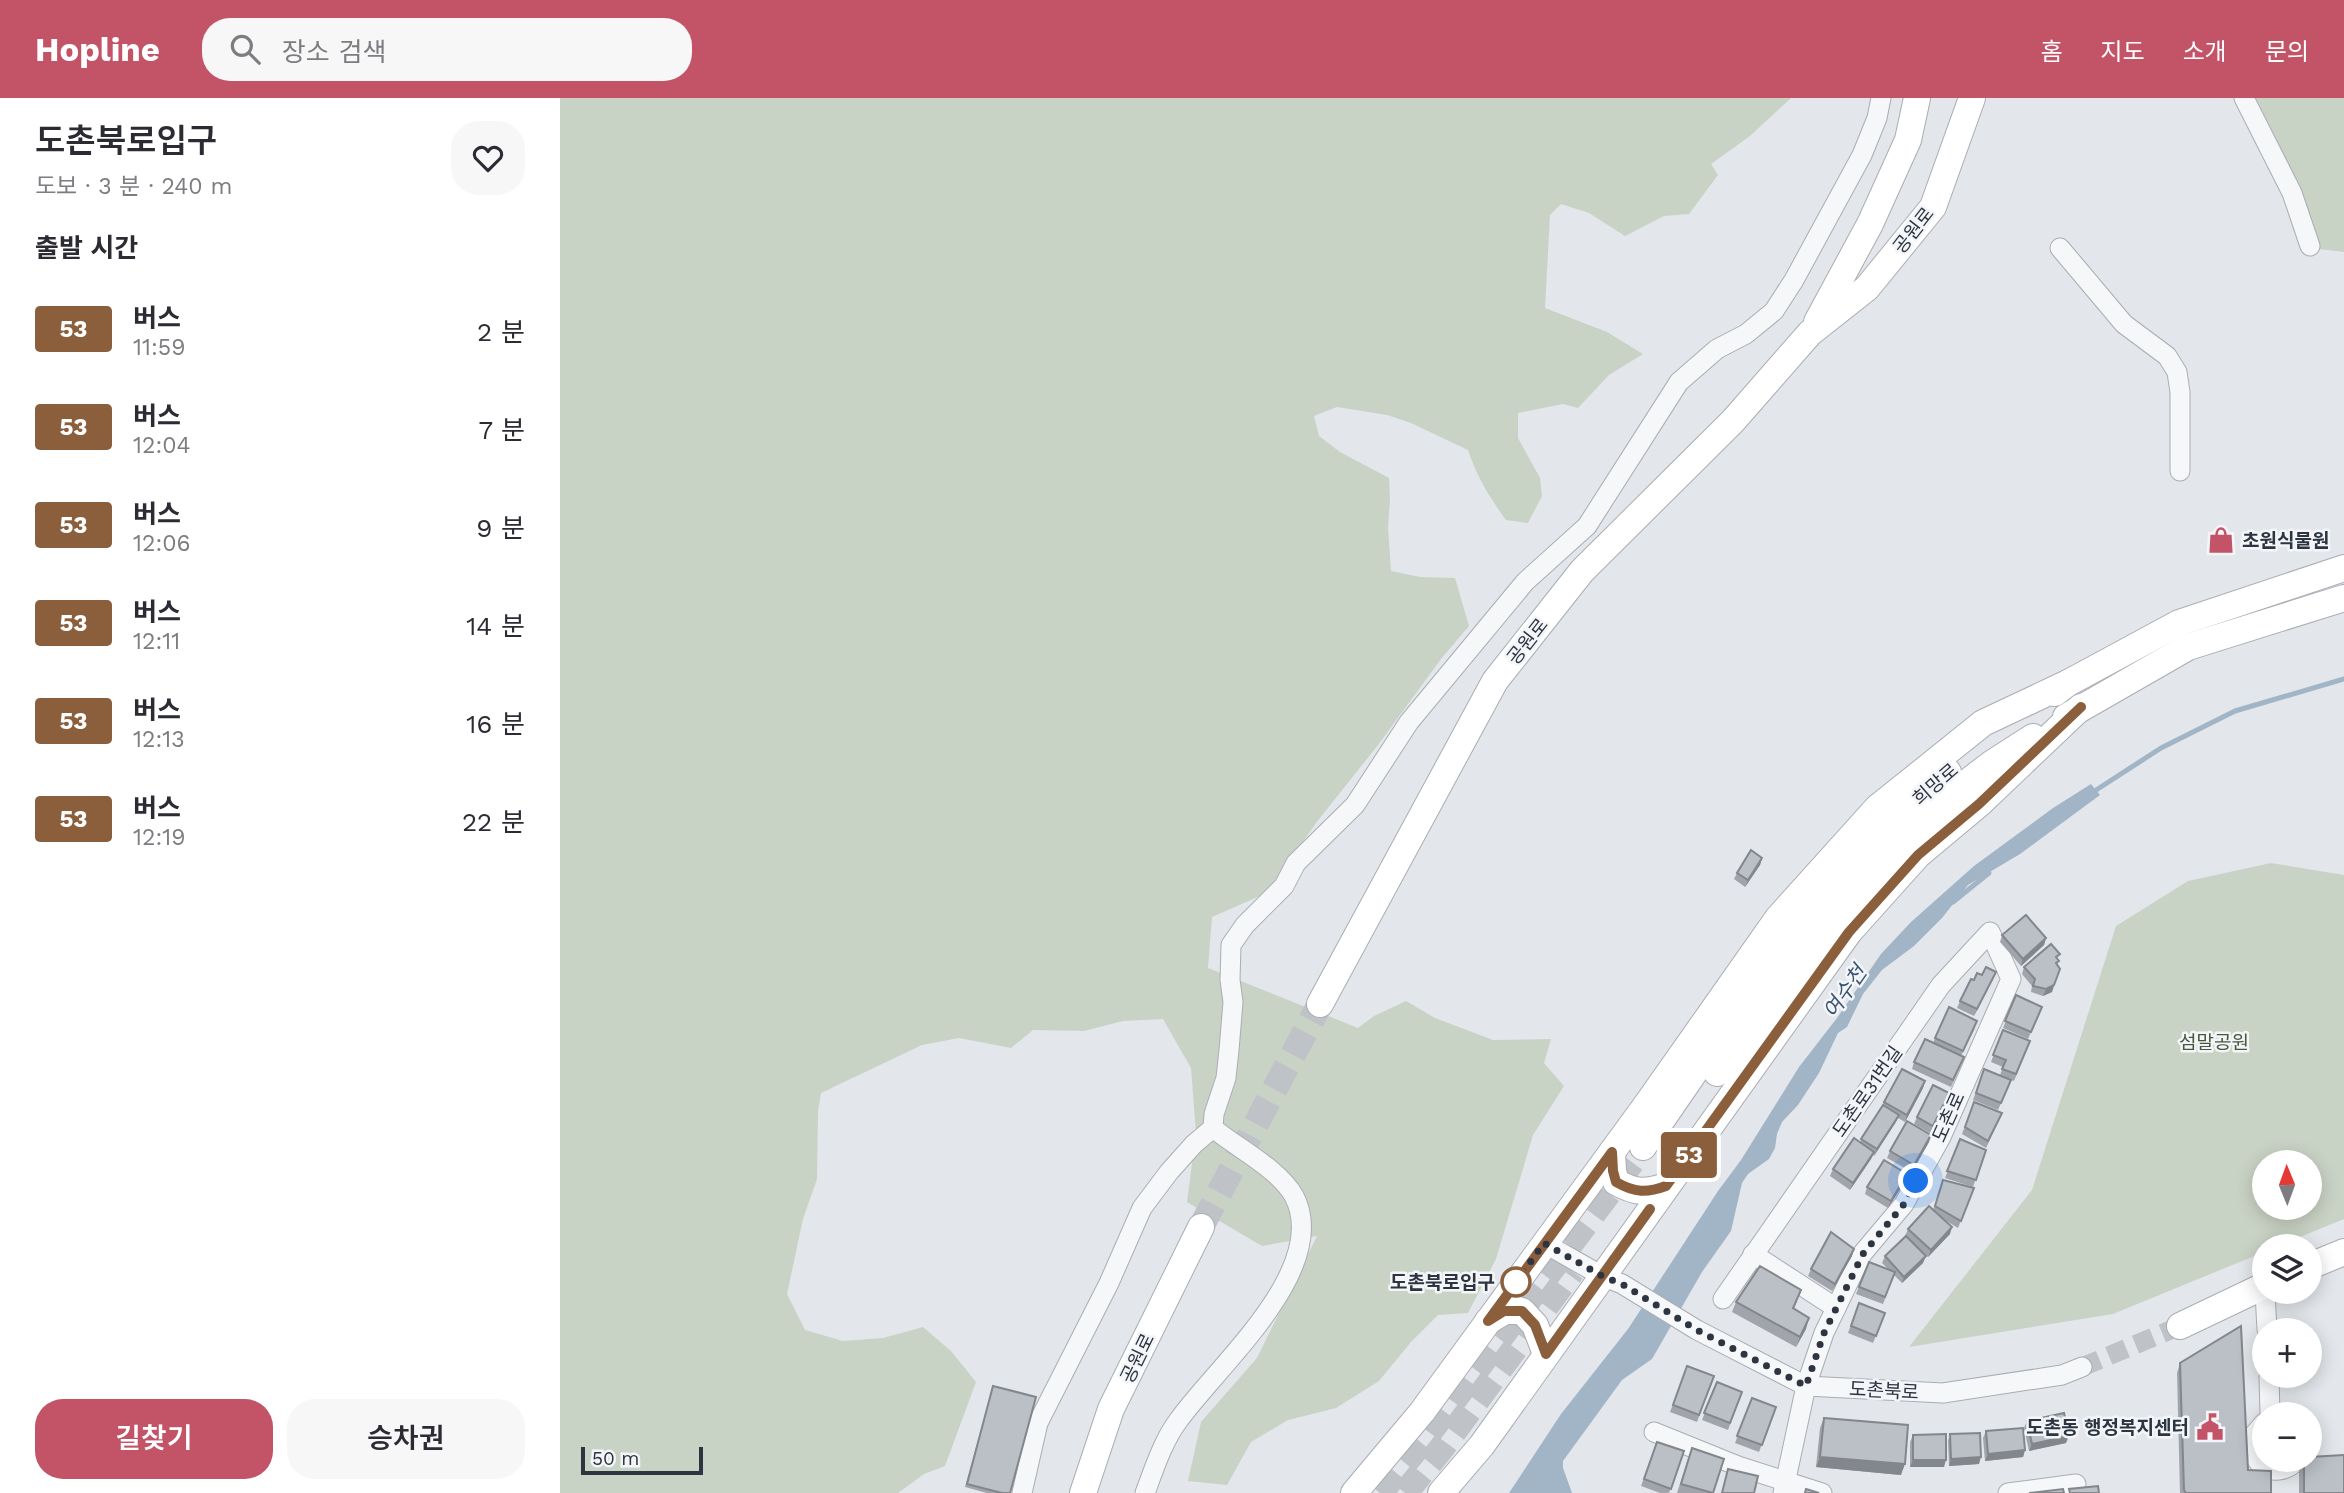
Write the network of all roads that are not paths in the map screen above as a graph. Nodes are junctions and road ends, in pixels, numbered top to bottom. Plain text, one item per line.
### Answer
1 (1881, 98) edge
2 (1917, 98) edge
3 (1972, 98) edge
4 (2244, 98) edge
5 (2310, 246) dead end
6 (2060, 248) dead end
7 (1811, 333) junction
8 (2180, 471) dead end
9 (2344, 568) edge
10 (2344, 598) edge
11 (2068, 683) junction
12 (2081, 707) junction
13 (2011, 979) joint
14 (1320, 1004) tunnel mouth
15 (1213, 1128) junction
16 (1612, 1152) junction
17 (1666, 1186) junction
18 (1201, 1227) tunnel mouth
19 (1544, 1243) junction
20 (2344, 1252) edge
21 (1753, 1254) junction
22 (2322, 1261) edge
23 (1612, 1280) junction
24 (2252, 1292) edge
25 (1723, 1299) dead end
26 (1836, 1308) junction
27 (1488, 1321) junction
28 (2180, 1326) tunnel mouth
29 (1546, 1354) junction
30 (2082, 1367) tunnel mouth
31 (1806, 1386) junction
32 (1654, 1432) dead end
33 (2076, 1484) dead end
34 (1784, 1488) edge
35 (1022, 1493) edge
36 (1083, 1493) edge
37 (1145, 1493) edge
38 (1354, 1493) edge
39 (1441, 1493) edge
40 (1822, 1493) edge
41 (2008, 1493) edge

1 - 15 street
2 - 7 main road, 공원로
3 - 7 main road, 공원로
4 - 5 street
6 - 8 street
7 - 14 main road, 공원로
9 - 11 main road, 희망로
10 - 12 main road, 희망로
11 - 12 main road, 희망로
11 - 16 main road
12 - 17 main road
13 - 21 street, 도촌로31번길
13 - 26 street, 도촌로
15 - 35 street
15 - 37 street
16 - 17 main road
16 - 19 main road
17 - 23 main road
18 - 36 main road, 공원로
19 - 23 street
19 - 27 main road
20 - 22 main road
21 - 25 street, 도촌로31번길
21 - 26 street
23 - 29 main road
23 - 31 street, 도촌북로
24 - 28 main road
26 - 31 street, 도촌로
27 - 29 main road
27 - 38 main road
29 - 39 main road
30 - 31 street, 도촌북로
31 - 34 street, 도촌로
32 - 34 street
33 - 41 street
34 - 40 street

